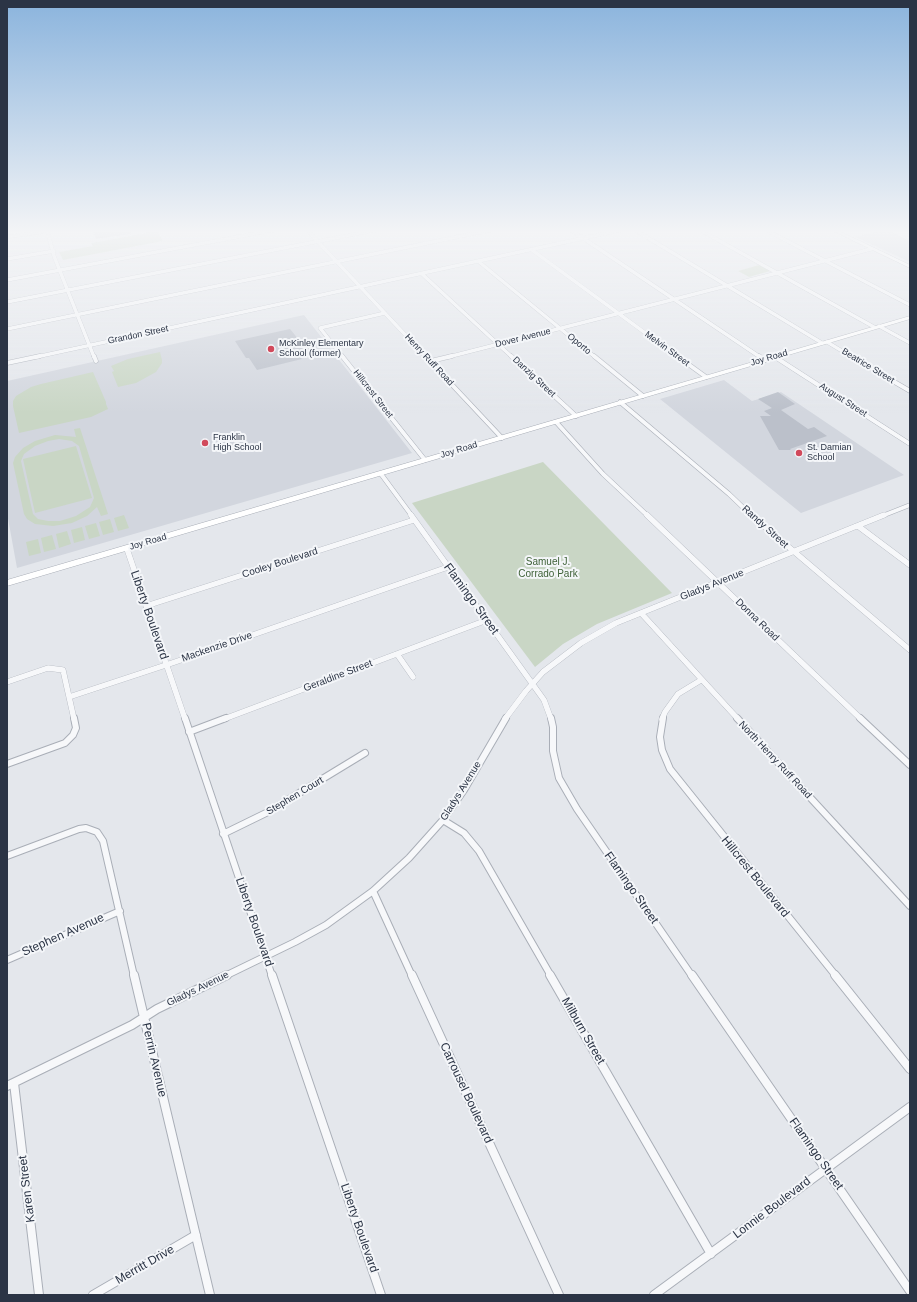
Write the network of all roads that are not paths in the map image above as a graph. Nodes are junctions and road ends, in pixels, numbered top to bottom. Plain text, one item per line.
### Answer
1 (68, 290) edge
2 (64, 291) edge
3 (194, 291) edge
4 (343, 291) edge
5 (364, 291) edge
6 (440, 291) edge
7 (514, 291) edge
8 (588, 291) edge
9 (662, 291) edge
10 (707, 291) edge
11 (734, 291) edge
12 (809, 291) edge
13 (882, 291) edge
14 (674, 299) junction
15 (7, 302) edge
16 (910, 305) edge
17 (385, 313) junction
18 (619, 313) junction
19 (78, 314) junction
20 (910, 317) edge
21 (877, 327) junction
22 (560, 328) junction
23 (7, 329) edge
24 (824, 342) junction
25 (910, 343) edge
26 (498, 344) junction
27 (90, 345) junction
28 (775, 357) junction
29 (765, 360) junction
30 (96, 361) dead end
31 (430, 361) junction
32 (7, 363) edge
33 (706, 377) junction
34 (910, 391) edge
35 (643, 396) junction
36 (620, 402) junction
37 (576, 416) junction
38 (556, 422) junction
39 (502, 438) junction
40 (910, 444) edge
41 (425, 460) junction
42 (381, 474) junction
43 (910, 505) edge
44 (414, 520) junction
45 (858, 526) junction
46 (127, 549) junction
47 (793, 552) junction
48 (910, 565) edge
49 (448, 567) junction
50 (718, 582) junction
51 (7, 583) edge
52 (146, 606) junction
53 (641, 613) junction
54 (487, 620) junction
55 (910, 650) edge
56 (397, 654) junction
57 (166, 664) junction
58 (413, 677) dead end
59 (702, 680) junction
60 (7, 682) edge
61 (533, 683) junction
62 (69, 697) junction
63 (189, 732) junction
64 (365, 753) dead end
65 (7, 764) edge
66 (910, 765) edge
67 (443, 820) junction
68 (223, 834) junction
69 (7, 856) edge
70 (373, 891) junction
71 (910, 906) edge
72 (120, 911) junction
73 (266, 956) junction
74 (7, 960) edge
75 (144, 1018) junction
76 (910, 1069) edge
77 (10, 1084) edge
78 (910, 1107) edge
79 (825, 1169) junction
80 (196, 1235) junction
81 (711, 1254) junction
82 (910, 1292) edge
83 (40, 1295) edge
84 (93, 1295) edge
85 (210, 1295) edge
86 (381, 1295) edge
87 (558, 1295) edge
88 (654, 1295) edge

1 - 19 street
2 - 15 street
3 - 19 street
4 - 27 street, Grandon Street
5 - 17 street, Henry Ruff Road
6 - 26 street, Danzig Street
7 - 22 street, Oporto
8 - 18 street, Melvin Street
9 - 14 street
10 - 14 street, Dover Avenue
11 - 24 street, Beatrice Street
12 - 21 street
13 - 16 street
14 - 18 street, Dover Avenue
14 - 29 street
17 - 31 street, Henry Ruff Road
17 - 41 street, Hillcrest Street
18 - 22 street, Dover Avenue
18 - 33 street, Melvin Street
19 - 23 street
19 - 27 street
20 - 21 street, Joy Road
21 - 24 street, Joy Road
21 - 25 street
22 - 26 street, Dover Avenue
22 - 35 street, Oporto
24 - 28 street, Joy Road
24 - 34 street, Beatrice Street
26 - 31 street, Dover Avenue
26 - 37 street, Danzig Street
27 - 30 street
27 - 32 street, Grandon Street
28 - 29 street, Joy Road
28 - 40 street, August Street
29 - 33 street, Joy Road
31 - 39 street, Henry Ruff Road
33 - 35 street, Joy Road
35 - 36 street, Joy Road
36 - 37 street, Joy Road
36 - 47 street, Randy Street
37 - 38 street, Joy Road
38 - 39 street, Joy Road
38 - 50 street, Donna Road
39 - 41 street, Joy Road
41 - 42 street, Joy Road
42 - 44 street, Flamingo Street
42 - 46 street, Joy Road
43 - 45 street, Gladys Avenue
44 - 49 street, Flamingo Street
44 - 52 street, Cooley Boulevard
45 - 47 street, Gladys Avenue
45 - 48 street
46 - 51 street, Joy Road
46 - 52 street, Liberty Boulevard
47 - 50 street, Gladys Avenue
47 - 55 street, Randy Street
49 - 54 street, Flamingo Street
49 - 57 street, Mackenzie Drive
50 - 53 street, Gladys Avenue
50 - 66 street, Donna Road
52 - 57 street, Liberty Boulevard
53 - 59 street, North Henry Ruff Road
53 - 61 street, Gladys Avenue
54 - 56 street, Geraldine Street
54 - 61 street, Flamingo Street
56 - 58 street
56 - 63 street, Geraldine Street
57 - 62 street, Mackenzie Drive
57 - 63 street, Liberty Boulevard
59 - 71 street, North Henry Ruff Road
59 - 76 street, Hillcrest Boulevard
60 - 62 street
61 - 67 street, Gladys Avenue
61 - 79 street, Flamingo Street
62 - 65 street
63 - 68 street, Liberty Boulevard
64 - 68 street, Stephen Court
67 - 70 street, Gladys Avenue
67 - 81 street, Milburn Street
68 - 73 street, Liberty Boulevard
69 - 72 street, Perrin Avenue
70 - 73 street, Gladys Avenue
70 - 87 street, Carrousel Boulevard
72 - 74 street, Stephen Avenue
72 - 75 street, Perrin Avenue
73 - 75 street, Gladys Avenue
73 - 86 street, Liberty Boulevard
75 - 77 street, Gladys Avenue
75 - 80 street, Perrin Avenue
77 - 83 street, Karen Street
78 - 79 street, Lonnie Boulevard
79 - 81 street, Lonnie Boulevard
79 - 82 street, Flamingo Street
80 - 84 street, Merritt Drive
80 - 85 street, Perrin Avenue
81 - 88 street, Lonnie Boulevard

